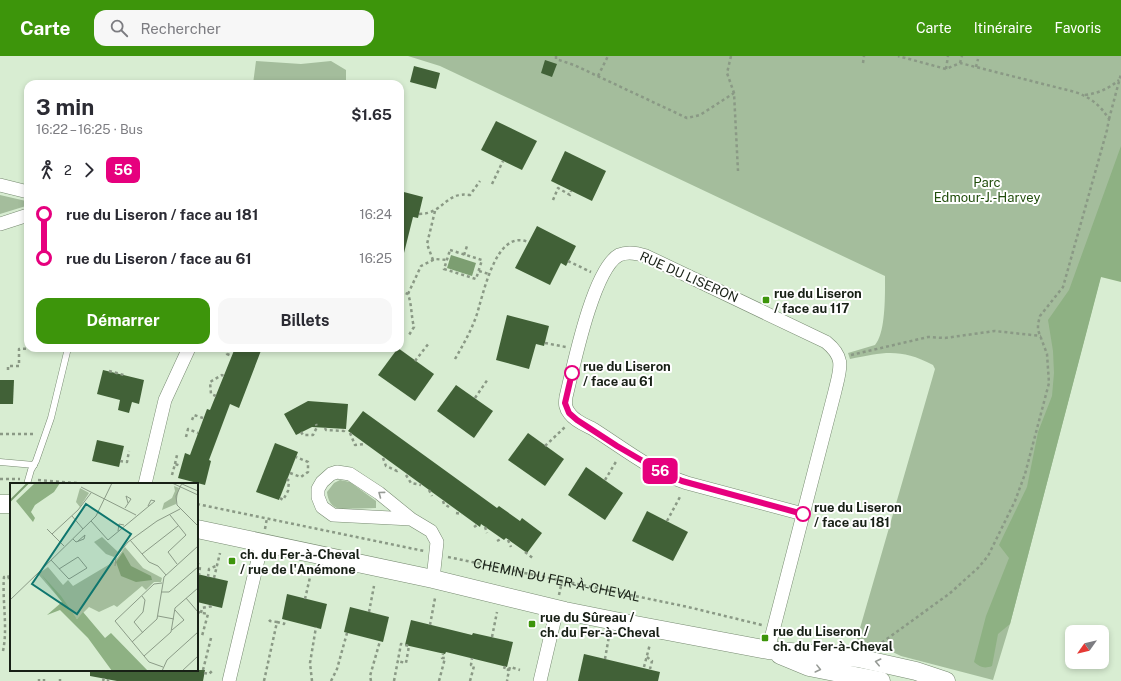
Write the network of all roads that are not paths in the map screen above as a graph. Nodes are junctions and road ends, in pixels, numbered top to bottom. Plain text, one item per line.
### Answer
1 (0, 185) edge
2 (24, 191) edge
3 (24, 216) edge
4 (0, 224) edge
5 (67, 352) edge
6 (187, 352) edge
7 (0, 462) edge
8 (34, 465) junction
9 (28, 483) edge
10 (145, 483) edge
11 (803, 514) junction
12 (411, 519) junction
13 (198, 529) edge
14 (264, 535) junction
15 (433, 579) junction
16 (557, 609) junction
17 (768, 650) junction
18 (230, 681) edge
19 (540, 681) edge
20 (881, 681) edge
21 (946, 681) edge

1 - 2 street
3 - 4 street
5 - 8 lane
6 - 10 street
7 - 8 lane
8 - 9 lane
11 - 11 street, RUE DU LISERON
11 - 17 street, RUE DU LISERON
12 -> 12 street
12 - 15 street
13 - 14 street, CHEMIN DU FER-À-CHEVAL
14 - 15 street, CHEMIN DU FER-À-CHEVAL
14 - 18 street
15 - 16 street, CHEMIN DU FER-À-CHEVAL
16 - 17 street, CHEMIN DU FER-À-CHEVAL
16 - 19 street
17 -> 20 street, CHEMIN DU FER-À-CHEVAL
21 -> 17 street, CHEMIN DU FER-À-CHEVAL

